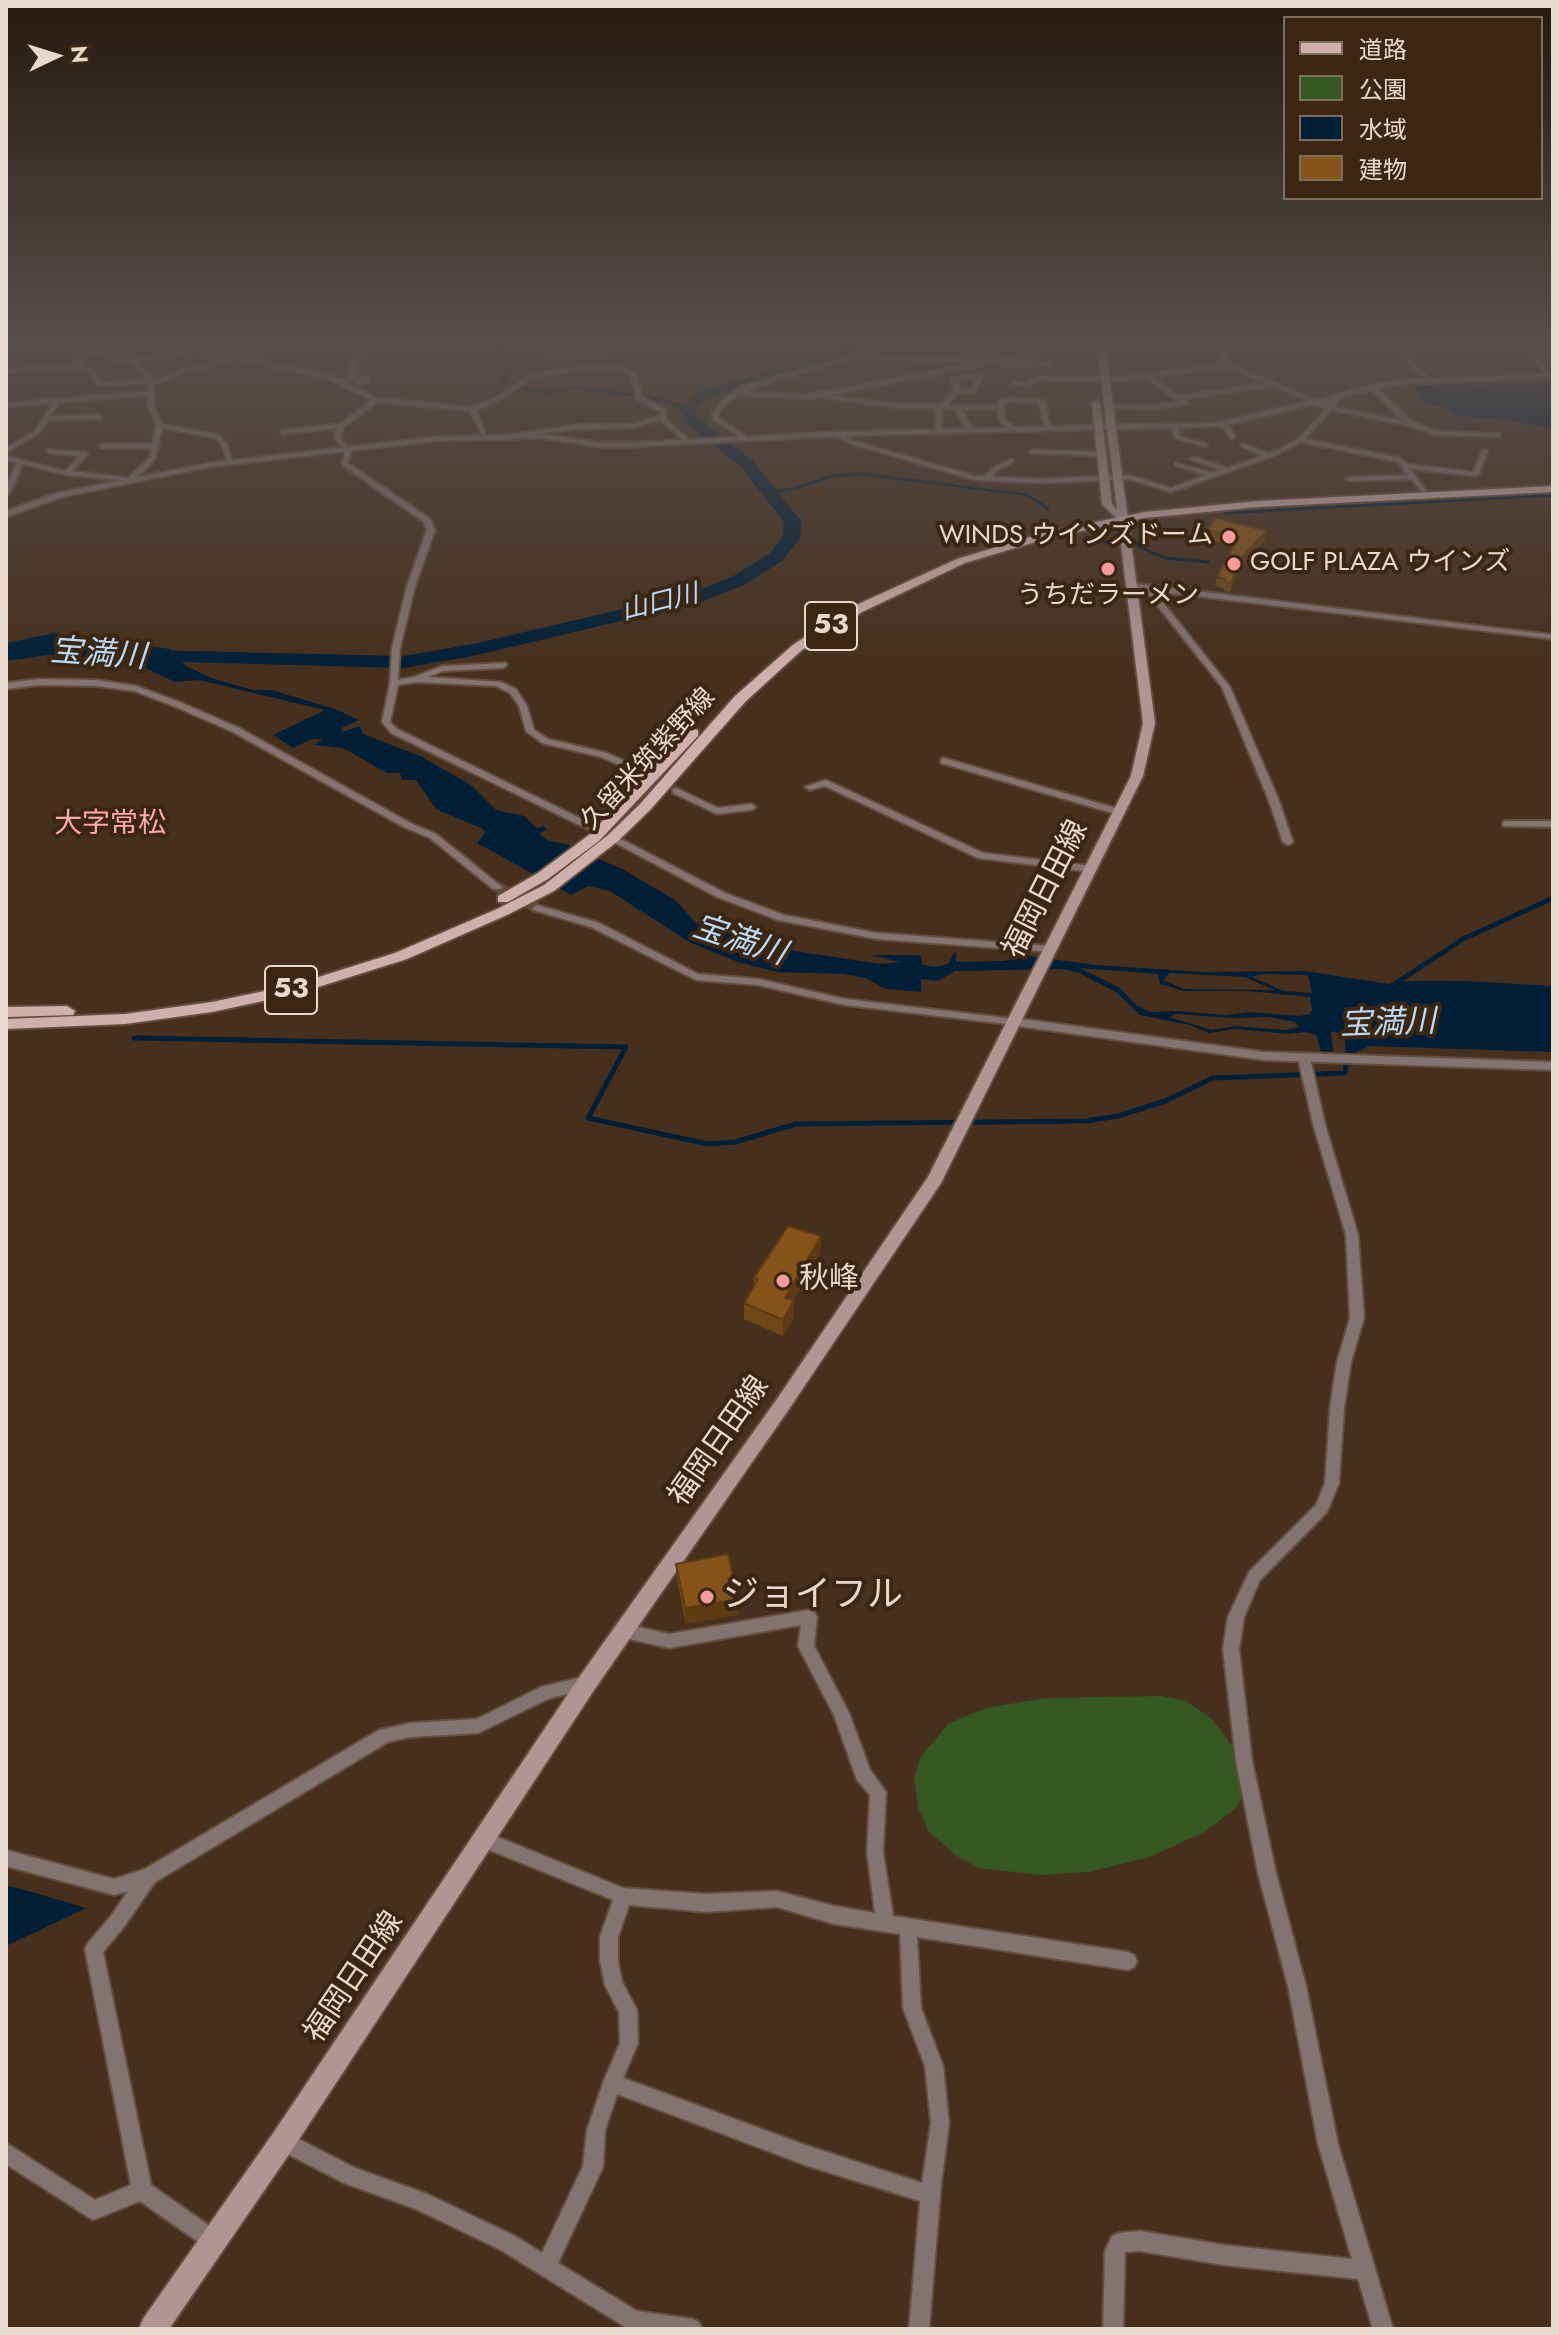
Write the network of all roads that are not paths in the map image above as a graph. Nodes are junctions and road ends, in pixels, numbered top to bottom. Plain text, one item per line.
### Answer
1 (1101, 454) edge
2 (84, 455) edge
3 (151, 455) edge
4 (228, 455) edge
5 (300, 455) edge
6 (347, 455) edge
7 (899, 455) edge
8 (1113, 455) edge
9 (1386, 455) edge
10 (1483, 455) edge
11 (1269, 456) edge
12 (6, 458) edge
13 (1432, 458) dead end
14 (1193, 459) dead end
15 (1011, 461) dead end
16 (21, 462) junction
17 (230, 462) junction
18 (1177, 464) dead end
19 (1405, 466) junction
20 (1431, 469) junction
21 (1228, 470) junction
22 (67, 473) junction
23 (1213, 475) junction
24 (1103, 476) junction
25 (1115, 476) junction
26 (1412, 477) junction
27 (988, 479) junction
28 (1350, 479) dead end
29 (130, 480) junction
30 (1553, 486) edge
31 (1423, 491) junction
32 (6, 493) edge
33 (7, 513) edge
34 (1119, 514) junction
35 (1133, 586) junction
36 (1147, 587) junction
37 (1553, 637) edge
38 (503, 665) dead end
39 (416, 679) junction
40 (394, 681) junction
41 (6, 686) edge
42 (944, 761) dead end
43 (639, 770) tunnel mouth
44 (810, 787) dead end
45 (676, 791) tunnel mouth
46 (751, 807) dead end
47 (1119, 812) junction
48 (1506, 824) dead end
49 (1553, 824) edge
50 (604, 838) junction
51 (1288, 842) dead end
52 (1092, 869) junction
53 (549, 879) junction
54 (497, 887) tunnel mouth
55 (537, 908) tunnel mouth
56 (1050, 951) junction
57 (6, 1012) edge
58 (1016, 1018) junction
59 (6, 1024) edge
60 (1304, 1058) junction
61 (1553, 1066) edge
62 (625, 1631) junction
63 (587, 1683) junction
64 (483, 1839) junction
65 (6, 1858) edge
66 (149, 1876) junction
67 (623, 1896) junction
68 (885, 1923) junction
69 (908, 1928) junction
70 (1128, 1961) dead end
71 (612, 2083) junction
72 (283, 2141) junction
73 (6, 2153) edge
74 (142, 2191) junction
75 (930, 2195) junction
76 (214, 2241) junction
77 (546, 2267) junction
78 (1366, 2270) junction
79 (633, 2325) edge
80 (153, 2329) edge
81 (692, 2329) edge
82 (919, 2329) edge
83 (1113, 2329) edge
84 (1383, 2329) edge

1 - 24 main road, 福岡日田線
2 - 22 street
3 - 29 street
4 - 17 street
5 - 17 street
6 - 40 street
7 - 27 street
8 - 25 main road, 福岡日田線
9 - 19 street
10 - 20 street
11 - 21 street
12 - 16 street
13 - 20 street
14 - 21 street
15 - 27 street
16 - 22 street
16 - 32 street
17 - 29 street
18 - 23 street
19 - 20 street
19 - 26 street
21 - 23 street
22 - 29 street
23 - 25 street
24 - 25 street
24 - 27 street
24 - 34 main road, 福岡日田線
25 - 34 main road, 福岡日田線
26 - 28 street
26 - 31 street
29 - 33 street
30 - 31 main road
30 - 34 main road
31 - 34 main road
34 - 35 main road, 福岡日田線
34 - 50 main road, 久留米筑紫野線 / 53
35 - 36 street
35 - 47 main road, 福岡日田線
36 - 37 street
36 - 51 street
38 - 39 street
39 - 40 street
39 - 43 street
40 - 50 street
41 - 54 street
42 - 47 street
44 - 52 street
45 - 46 street
47 - 52 main road, 福岡日田線
48 - 49 street
50 - 53 main road, 久留米筑紫野線 / 53
50 - 56 street
52 - 56 main road, 福岡日田線
53 - 57 main road, 久留米筑紫野線 / 53
53 - 59 main road, 久留米筑紫野線 / 53
55 - 58 street
56 - 58 main road, 福岡日田線
58 - 60 street
58 - 62 main road, 福岡日田線
60 - 61 street
60 - 78 street
62 - 63 main road, 福岡日田線
62 - 68 street
63 - 64 main road, 福岡日田線
63 - 66 street
64 - 67 street
64 - 72 main road, 福岡日田線
65 - 66 street
66 - 74 street
67 - 68 street
67 - 71 street
68 - 69 street
69 - 70 street
69 - 75 street
71 - 75 street
71 - 77 street
72 - 76 main road, 福岡日田線
72 - 77 street
73 - 74 street
74 - 76 street
75 - 82 street
76 - 80 main road, 福岡日田線
77 - 79 street
78 - 83 street
78 - 84 street
79 - 81 street

